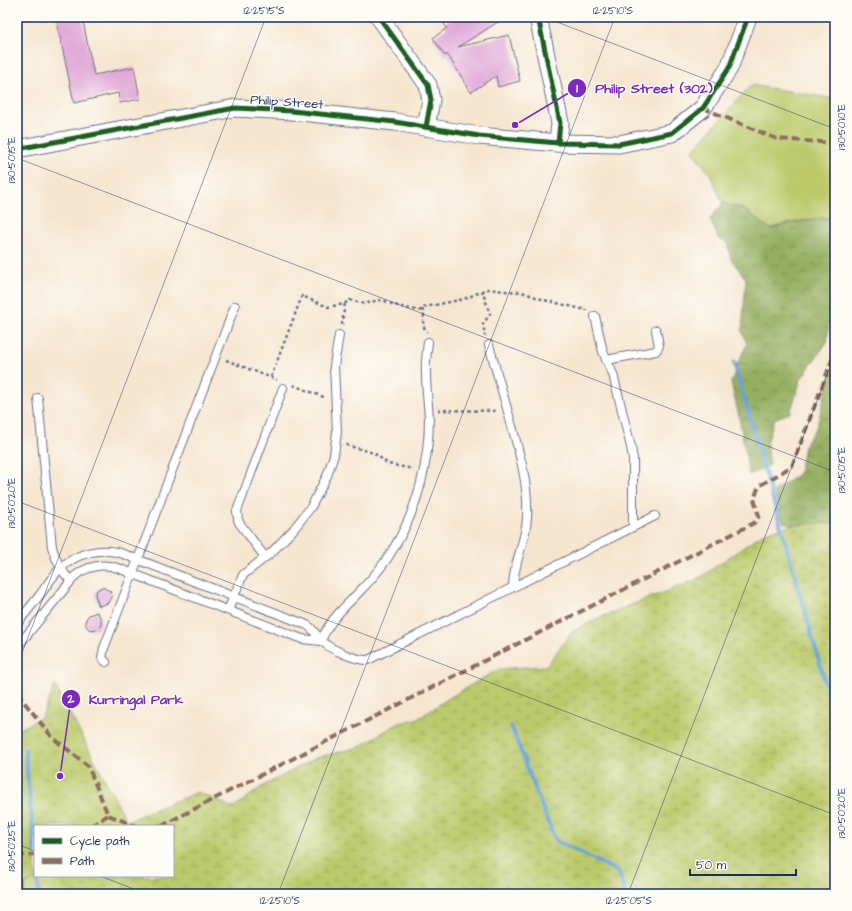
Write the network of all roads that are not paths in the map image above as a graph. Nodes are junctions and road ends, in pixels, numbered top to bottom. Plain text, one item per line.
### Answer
1 (379, 17) edge
2 (538, 17) edge
3 (748, 17) edge
4 (426, 127) junction
5 (558, 143) junction
6 (17, 149) edge
7 (235, 306) dead end
8 (595, 316) road end
9 (656, 330) dead end
10 (339, 335) road end
11 (428, 342) road end
12 (489, 345) road end
13 (606, 360) junction
14 (283, 388) dead end
15 (38, 398) dead end
16 (655, 516) dead end
17 (633, 527) junction
18 (264, 557) junction
19 (138, 559) junction
20 (60, 569) junction
21 (132, 573) junction
22 (71, 581) junction
23 (513, 587) junction
24 (234, 597) junction
25 (228, 610) junction
26 (17, 624) edge
27 (321, 641) junction
28 (17, 647) edge
29 (106, 662) dead end

1 - 4 street
2 - 5 street
3 - 5 street, Philip Street
4 - 5 street, Philip Street
4 - 6 street, Philip Street
7 - 19 lane
8 - 13 lane
9 - 13 lane
10 - 18 lane
11 - 27 lane
12 - 23 lane
13 - 17 lane
14 - 18 lane
15 - 20 lane
16 - 17 lane
17 - 23 lane
18 - 24 lane
19 - 20 lane
19 - 21 lane
19 - 24 lane
20 - 22 lane
20 - 26 lane
21 - 22 lane
21 - 25 lane
21 - 29 lane
22 - 28 lane
23 - 27 lane
24 - 25 lane
24 - 27 lane
25 - 27 lane

